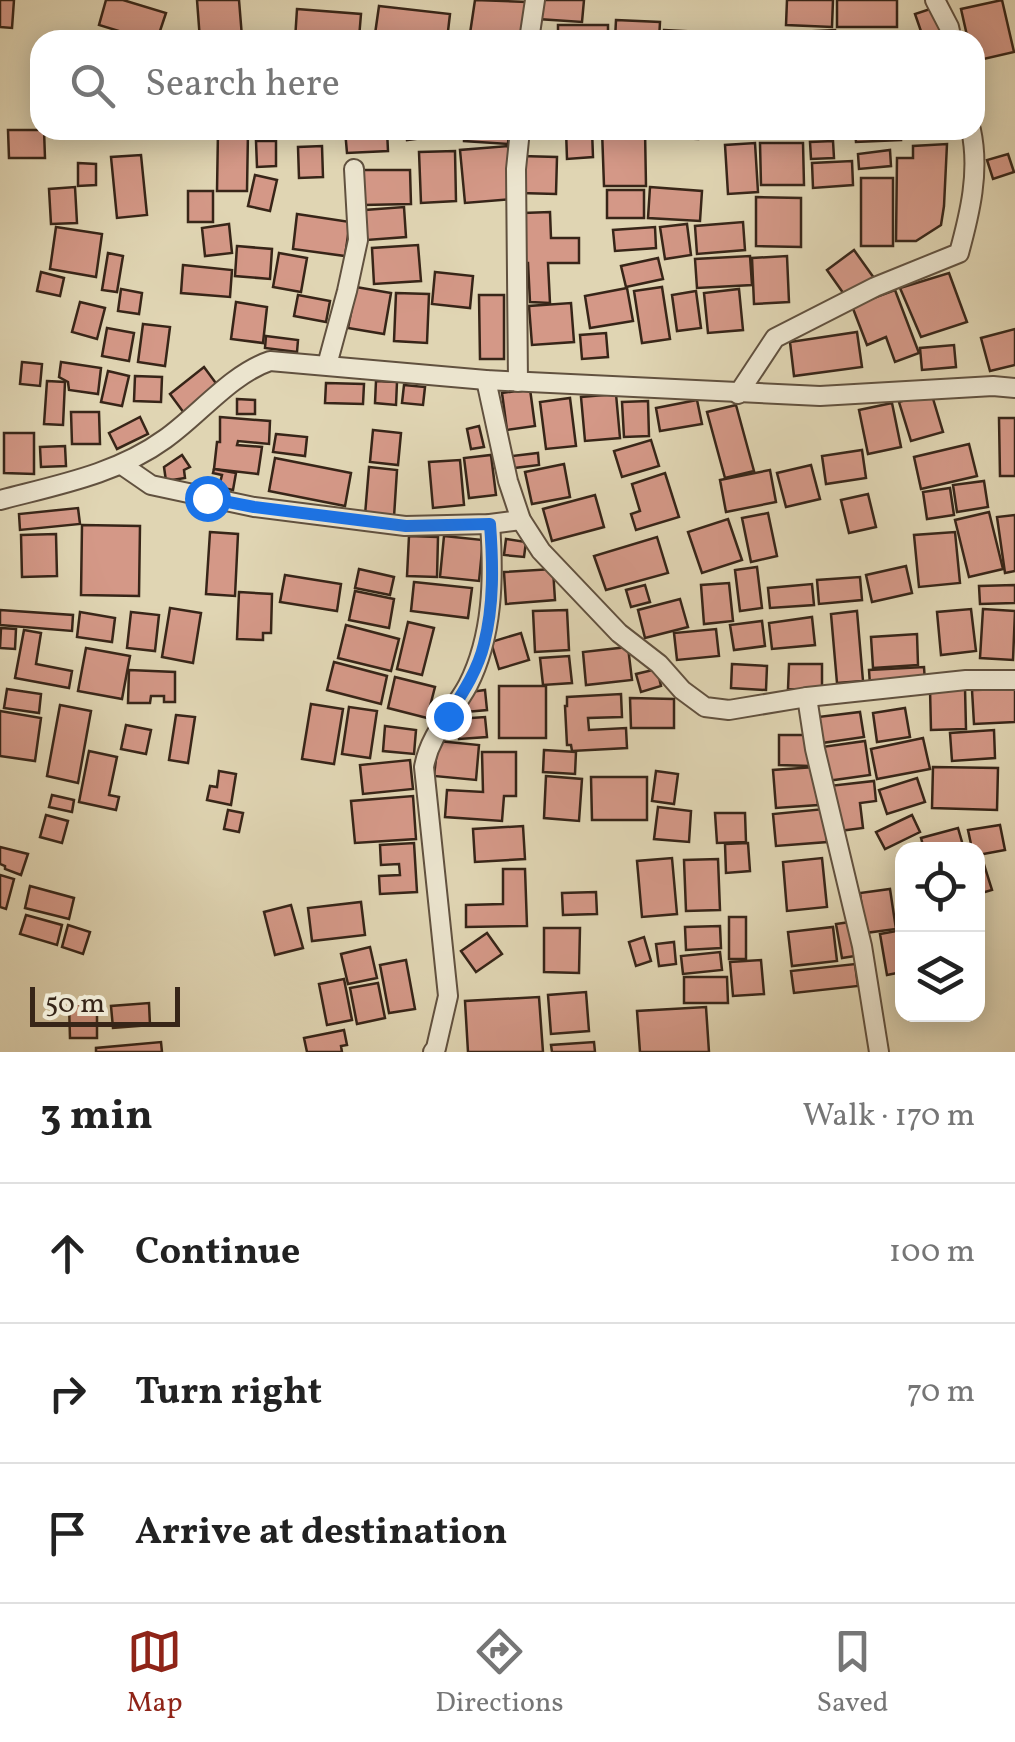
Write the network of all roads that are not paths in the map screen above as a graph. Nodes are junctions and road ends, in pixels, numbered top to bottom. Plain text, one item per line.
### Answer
1 (535, 0) edge
2 (935, 0) edge
3 (530, 30) edge
4 (950, 30) edge
5 (519, 140) edge
6 (973, 140) edge
7 (354, 170) dead end
8 (327, 366) junction
9 (486, 380) junction
10 (518, 382) junction
11 (1015, 388) edge
12 (738, 394) junction
13 (122, 465) junction
14 (0, 500) edge
15 (521, 520) junction
16 (490, 524) junction
17 (1015, 680) edge
18 (807, 696) junction
19 (433, 1052) edge
20 (879, 1052) edge

1 - 3 street
2 - 4 street
5 - 10 street
6 - 12 street
7 - 8 street
8 - 9 street
8 - 13 street
9 - 10 street
9 - 15 street
10 - 12 street
11 - 12 street
13 - 14 street
13 - 16 street
15 - 16 street
15 - 18 street
16 - 19 street
17 - 18 street
18 - 20 street

